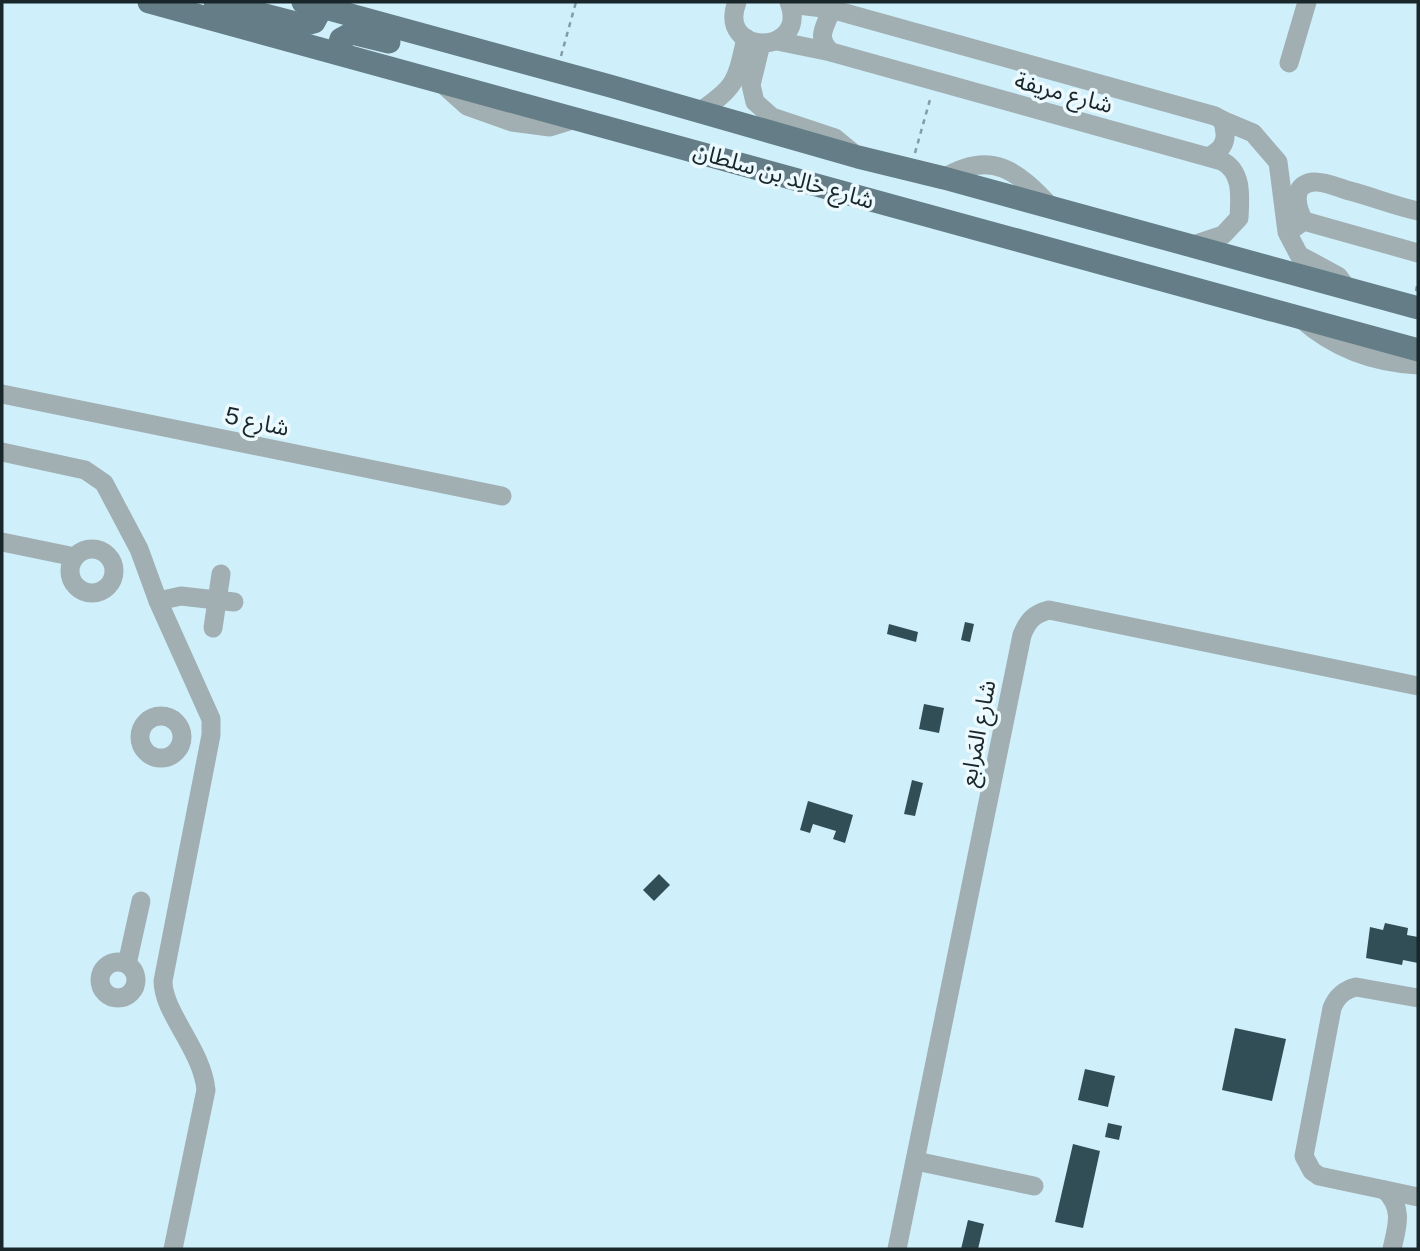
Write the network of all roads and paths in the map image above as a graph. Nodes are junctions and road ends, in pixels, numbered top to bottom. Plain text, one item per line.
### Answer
1 (149, 2) edge
2 (215, 2) edge
3 (576, 2) edge
4 (737, 2) edge
5 (1307, 2) edge
6 (789, 3) edge
7 (831, 5) edge
8 (329, 7) edge
9 (761, 41) junction
10 (337, 52) junction
11 (831, 52) junction
12 (1289, 63) dead end
13 (529, 65) junction
14 (556, 71) junction
15 (934, 81) junction
16 (699, 112) junction
17 (1222, 120) junction
18 (1210, 156) junction
19 (858, 157) junction
20 (911, 170) junction
21 (1418, 211) edge
22 (1304, 221) junction
23 (1287, 232) junction
24 (1193, 245) junction
25 (1418, 253) edge
26 (1347, 288) junction
27 (1418, 308) edge
28 (1301, 318) junction
29 (1418, 350) edge
30 (1418, 365) edge
31 (2, 394) edge
32 (2, 452) edge
33 (502, 496) dead end
34 (2, 542) edge
35 (139, 549) junction
36 (75, 557) junction
37 (110, 560) junction
38 (221, 574) dead end
39 (158, 601) junction
40 (226, 601) junction
41 (213, 628) dead end
42 (1418, 686) edge
43 (183, 741) dead end
44 (209, 746) junction
45 (141, 901) dead end
46 (163, 988) junction
47 (1418, 998) edge
48 (916, 1161) junction
49 (1034, 1186) dead end
50 (1385, 1190) junction
51 (1418, 1199) edge
52 (1399, 1215) junction
53 (173, 1249) edge
54 (897, 1249) edge
55 (1392, 1249) edge

1 - 10 main road, شارع خالِد بن سلطان
2 - 8 main road
3 - 14 path
4 - 9 street
5 - 12 street
6 - 7 street
6 - 9 street
7 - 11 street
7 - 17 street
8 - 13 main road, شارع خالِد بن سلطان
9 - 11 street, شارع مريفة
9 - 16 street
9 - 19 street
10 - 13 main road
10 - 28 main road, شارع خالِد بن سلطان
11 - 15 street, شارع مريفة
13 - 14 main road, شارع خالِد بن سلطان
14 - 16 main road, شارع خالِد بن سلطان
15 - 18 street, شارع مريفة
15 - 20 path
16 - 19 main road, شارع خالِد بن سلطان
17 - 18 street
17 - 23 street
18 - 24 street, شارع مريفة
19 - 20 main road, شارع خالِد بن سلطان
20 - 24 main road, شارع خالِد بن سلطان
21 - 22 street
22 - 23 street
22 - 25 street
23 - 26 street
24 - 26 main road, شارع خالِد بن سلطان
26 - 27 main road, شارع خالِد بن سلطان
28 - 29 main road, شارع خالِد بن سلطان
28 - 30 street
31 - 33 street, شارع 5
32 - 35 street
34 - 36 street
35 - 37 street
35 - 39 street
36 - 37 street
36 - 37 street
38 - 40 street
39 - 40 street
39 - 44 street
40 - 41 street
42 - 48 street, شارع المَرابع
43 - 44 street
44 - 46 street
45 - 46 street
46 - 53 street
47 - 50 street
48 - 49 street
48 - 54 street, شارع المَرابع
50 - 51 street
50 - 52 street
51 - 52 street
52 - 55 street

